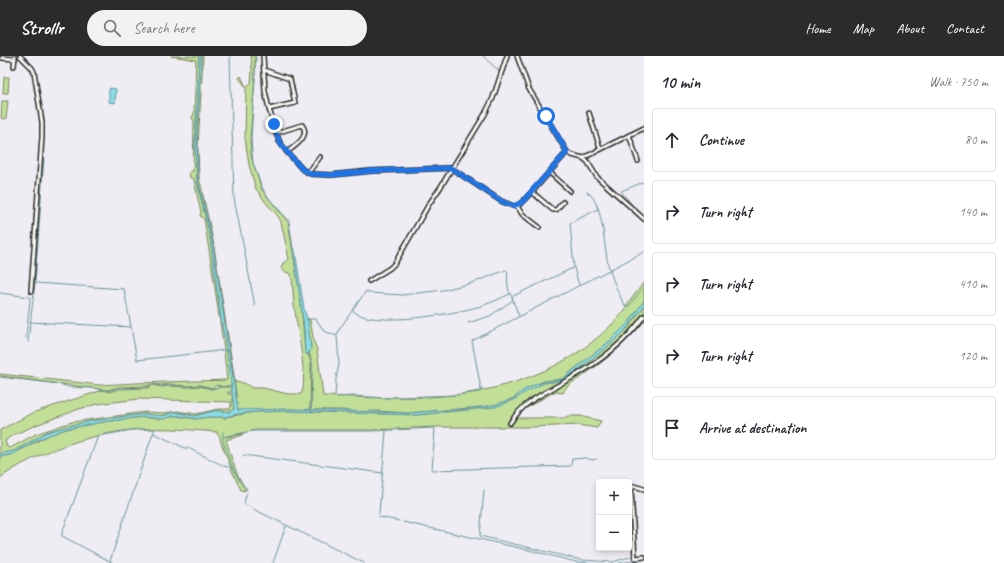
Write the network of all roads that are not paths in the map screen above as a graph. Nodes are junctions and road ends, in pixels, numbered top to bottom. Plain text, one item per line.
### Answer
1 (20, 56) edge
2 (263, 56) edge
3 (506, 56) edge
4 (517, 56) edge
5 (15, 57) edge
6 (2, 58) dead end
7 (14, 66) dead end
8 (264, 70) junction
9 (269, 108) junction
10 (589, 113) dead end
11 (644, 128) edge
12 (276, 134) junction
13 (629, 135) junction
14 (600, 148) junction
15 (286, 152) junction
16 (567, 152) junction
17 (320, 157) dead end
18 (583, 158) junction
19 (638, 161) dead end
20 (451, 168) junction
21 (549, 172) junction
22 (308, 173) junction
23 (570, 190) dead end
24 (532, 192) junction
25 (563, 202) dead end
26 (517, 206) junction
27 (644, 219) edge
28 (539, 228) dead end
29 (369, 281) dead end
30 (31, 291) dead end
31 (644, 316) edge
32 (510, 423) dead end
33 (644, 489) edge
34 (644, 557) edge

1 - 30 street
2 - 8 street
3 - 20 street
4 - 16 street
5 - 6 street
5 - 7 street
8 - 9 street
8 - 9 street
9 - 12 street
10 - 14 street
11 - 13 street
12 - 15 street
12 - 15 street
13 - 14 street
13 - 19 street
14 - 18 street
15 - 22 street
16 - 18 street
16 - 21 street
17 - 22 street
18 - 27 street
20 - 22 street
20 - 26 street
20 - 29 street
21 - 23 street
21 - 24 street
24 - 25 street
24 - 26 street
26 - 28 street
31 - 32 street
33 - 34 street

